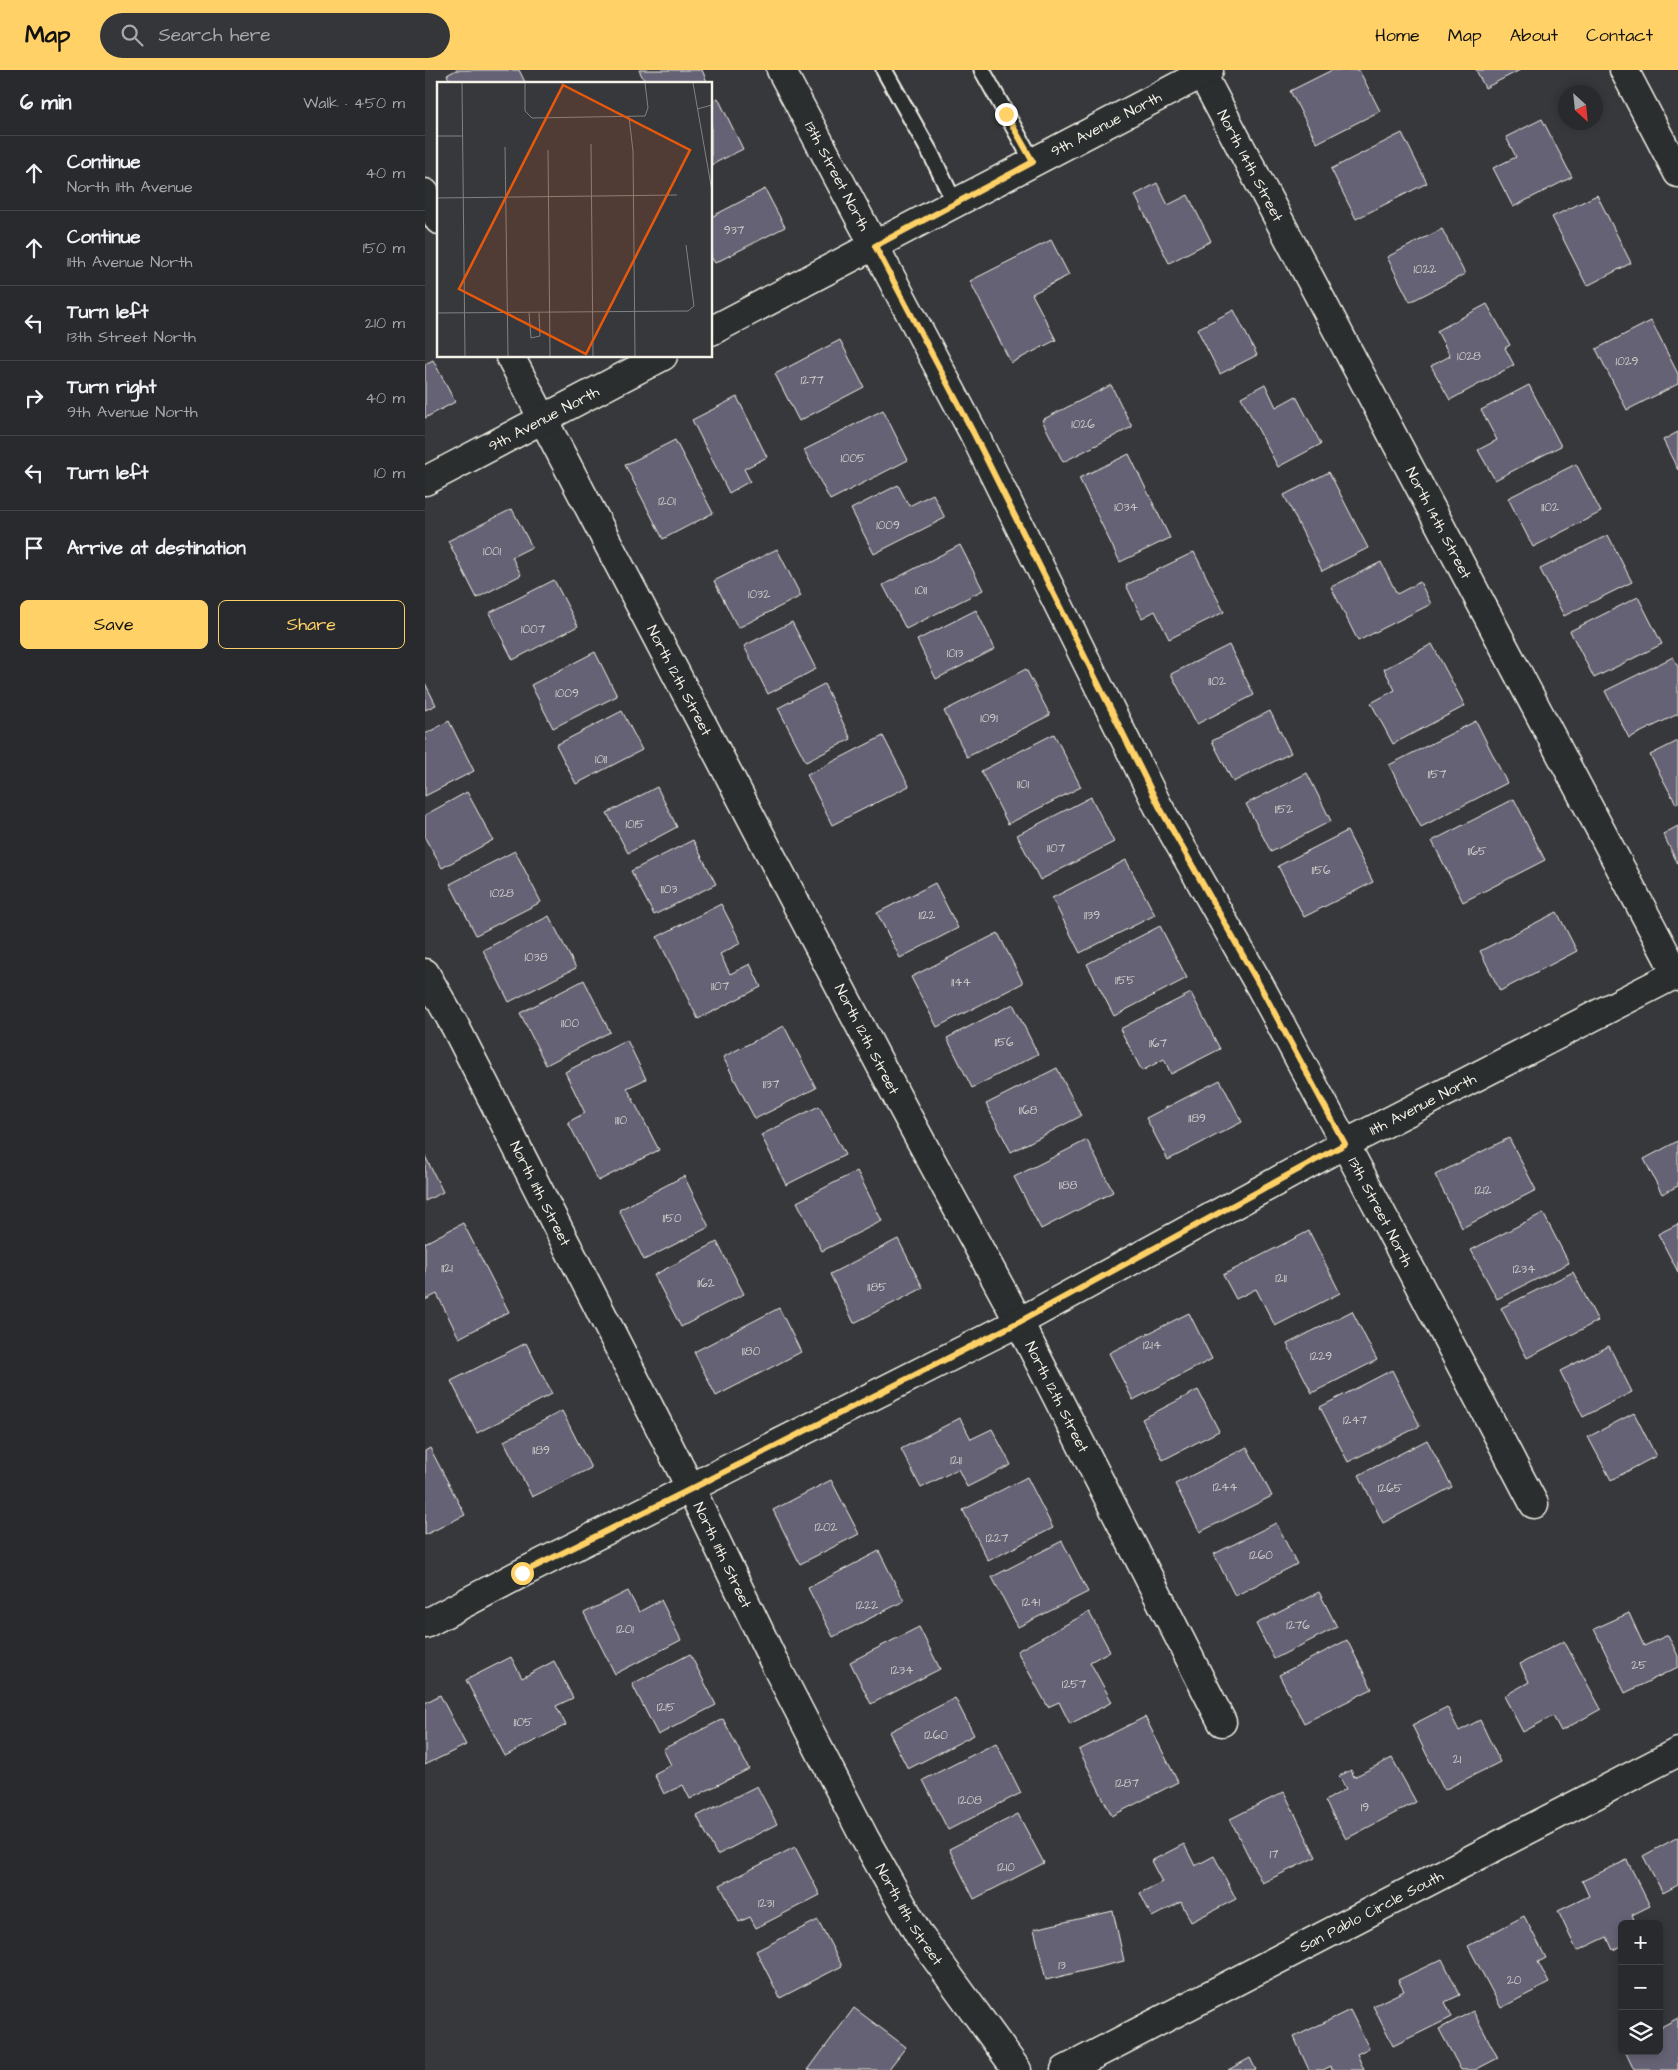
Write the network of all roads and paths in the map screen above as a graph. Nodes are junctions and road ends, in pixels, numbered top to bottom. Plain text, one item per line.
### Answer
1 (781, 70) edge
2 (884, 70) edge
3 (982, 70) edge
4 (1624, 70) edge
5 (1204, 71) edge
6 (1033, 162) junction
7 (1678, 173) edge
8 (425, 193) edge
9 (955, 204) junction
10 (437, 216) edge
11 (875, 246) junction
12 (713, 330) edge
13 (511, 358) edge
14 (659, 358) edge
15 (543, 419) junction
16 (425, 481) edge
17 (425, 973) edge
18 (1677, 974) edge
19 (1345, 1144) junction
20 (1019, 1322) junction
21 (691, 1489) junction
22 (1534, 1504) dead end
23 (425, 1624) edge
24 (1223, 1722) dead end
25 (1678, 1752) edge
26 (1017, 2070) edge
27 (1065, 2070) edge

1 - 11 street, 13th Street North
2 - 9 lane
3 - 6 lane
4 - 7 street
5 - 6 street, 9th Avenue North
5 - 18 street, North 14th Street
6 - 9 street, 9th Avenue North
8 - 10 street
9 - 11 street, 9th Avenue North
11 - 12 street, 9th Avenue North
11 - 19 street, 13th Street North
13 - 15 street, North 12th Street
14 - 15 street, 9th Avenue North
15 - 16 street, 9th Avenue North
15 - 20 street, North 12th Street
17 - 21 street, North 11th Street
18 - 19 street, 11th Avenue North
19 - 20 street, 11th Avenue North
19 - 22 street, 13th Street North
20 - 21 street, 11th Avenue North
20 - 24 street, North 12th Street
21 - 23 street, 11th Avenue North
21 - 26 street, North 11th Street
25 - 27 street, San Pablo Circle South

